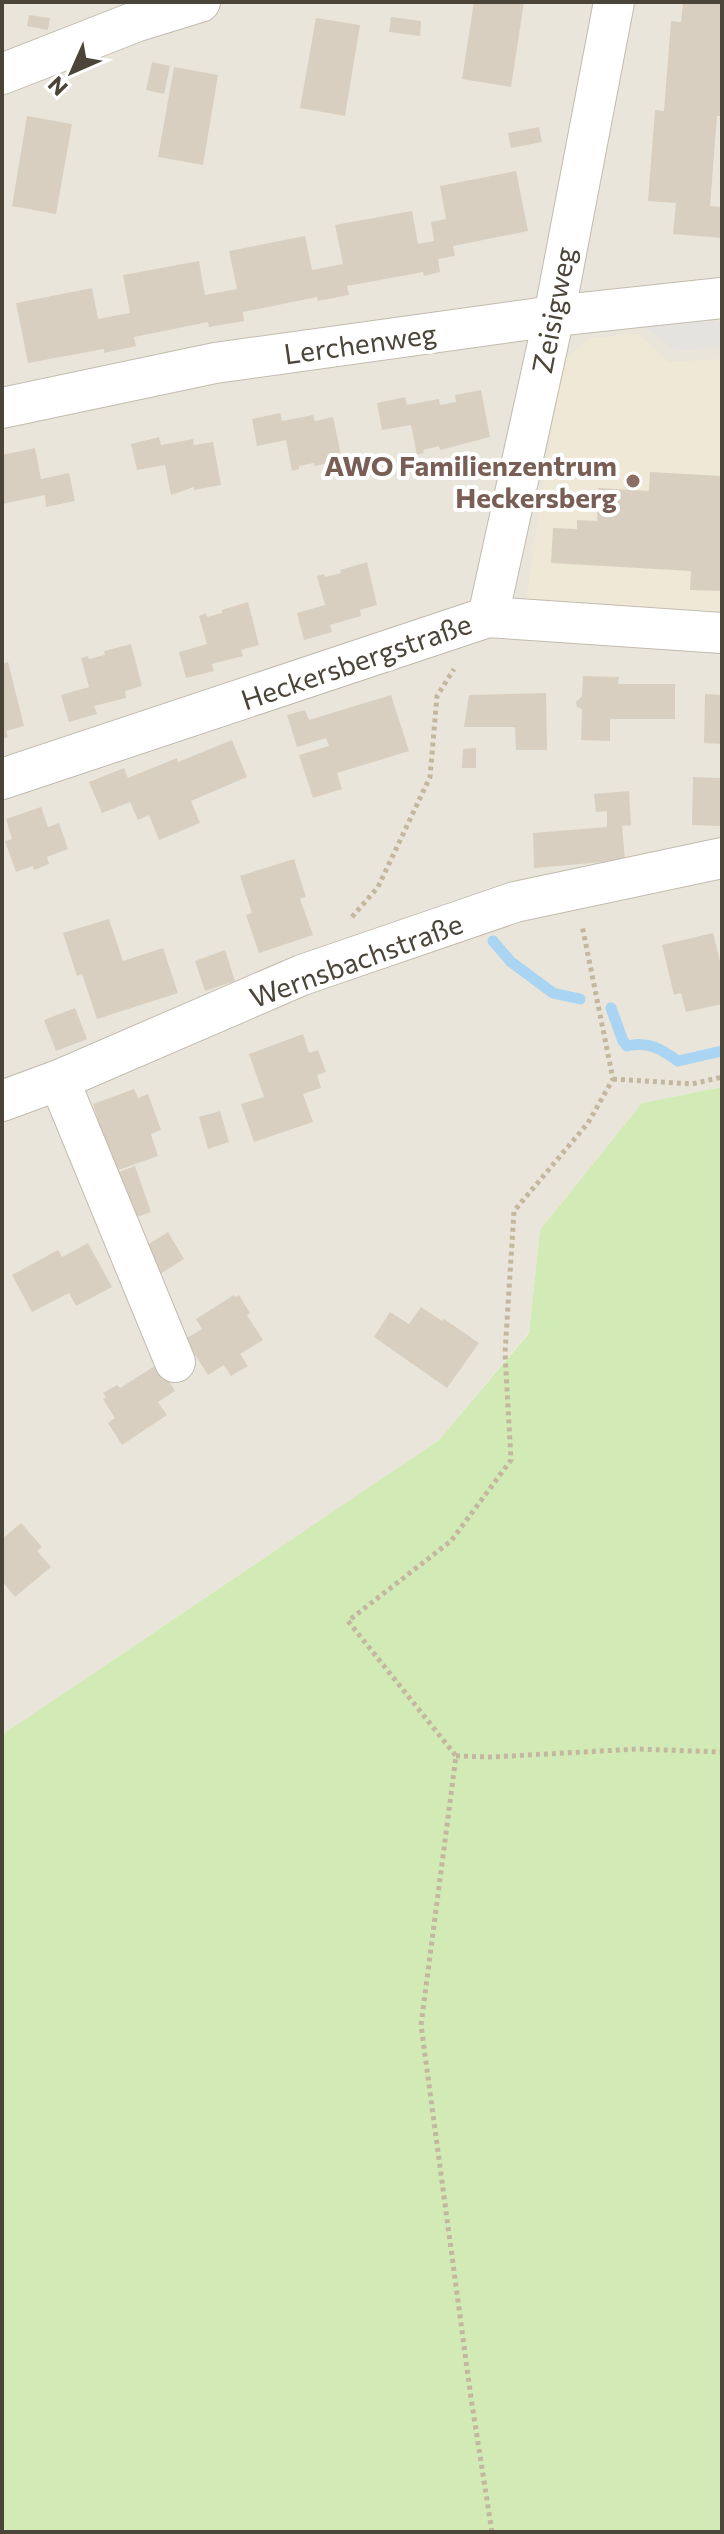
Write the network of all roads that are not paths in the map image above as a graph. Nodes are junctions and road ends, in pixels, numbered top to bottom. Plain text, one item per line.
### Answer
1 (200, 2) edge
2 (614, 2) edge
3 (2, 74) edge
4 (722, 298) edge
5 (554, 316) junction
6 (2, 408) edge
7 (488, 617) junction
8 (722, 633) edge
9 (2, 779) edge
10 (722, 858) edge
11 (59, 1080) junction
12 (2, 1101) edge
13 (175, 1362) dead end

1 - 3 street
2 - 5 street, Zeisigweg
4 - 5 street, Lerchenweg
5 - 6 street, Lerchenweg
5 - 7 street, Zeisigweg
7 - 8 street, Heckersbergstraße
7 - 9 street, Heckersbergstraße
10 - 11 street, Wernsbachstraße
11 - 12 street, Wernsbachstraße
11 - 13 street

